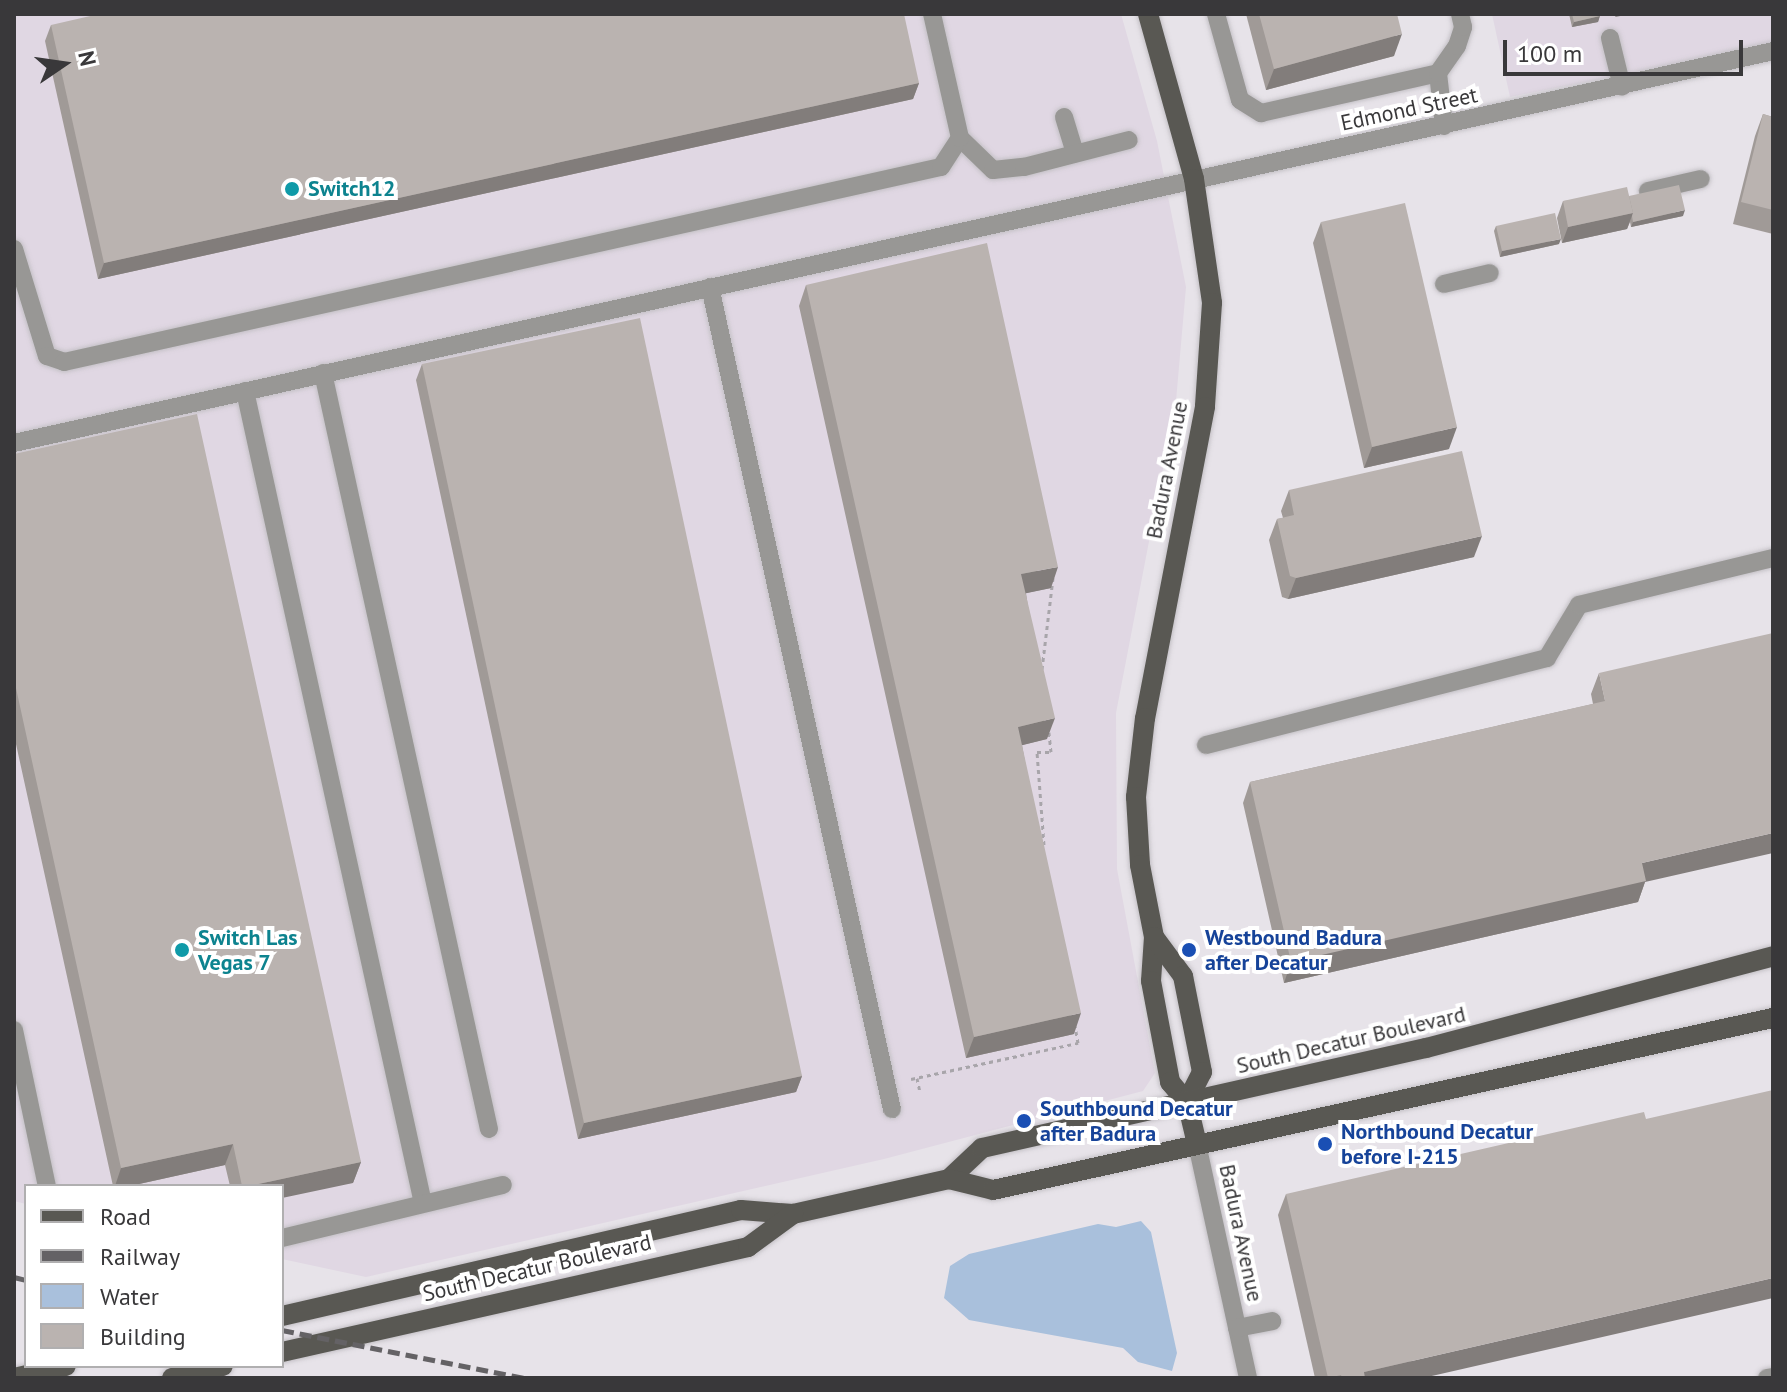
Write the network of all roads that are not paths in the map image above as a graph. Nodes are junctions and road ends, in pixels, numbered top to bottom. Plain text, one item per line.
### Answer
1 (932, 14) edge
2 (1148, 14) edge
3 (1216, 14) edge
4 (1460, 14) edge
5 (1610, 38) dead end
6 (1773, 51) edge
7 (1438, 73) junction
8 (1622, 87) junction
9 (1064, 117) dead end
10 (1444, 126) junction
11 (960, 138) junction
12 (1129, 140) dead end
13 (1075, 153) junction
14 (1194, 179) junction
15 (1701, 179) dead end
16 (1648, 191) edge
17 (14, 249) edge
18 (1490, 273) dead end
19 (1444, 284) dead end
20 (710, 287) junction
21 (323, 373) junction
22 (245, 391) junction
23 (14, 443) edge
24 (1773, 558) edge
25 (1206, 745) dead end
26 (1154, 937) junction
27 (1773, 956) edge
28 (1773, 1018) edge
29 (14, 1030) edge
30 (1187, 1102) junction
31 (892, 1109) dead end
32 (489, 1129) dead end
33 (1197, 1144) junction
34 (949, 1179) junction
35 (47, 1184) edge
36 (503, 1185) dead end
37 (423, 1203) junction
38 (793, 1214) junction
39 (284, 1238) edge
40 (284, 1316) edge
41 (1272, 1321) dead end
42 (1237, 1328) junction
43 (284, 1352) edge
44 (57, 1368) edge
45 (214, 1368) edge
46 (14, 1378) edge
47 (172, 1378) edge
48 (1248, 1378) edge

1 - 11 street
2 - 14 main road, Badura Avenue
3 - 7 street
4 - 7 street
5 - 8 street
6 - 8 street, Edmond Street
7 - 10 street
8 - 10 street, Edmond Street
9 - 13 street
10 - 14 street, Edmond Street
11 - 13 street
11 - 17 street
12 - 13 street
14 - 20 street, Edmond Street
14 - 26 main road, Badura Avenue
15 - 16 street
18 - 19 street
20 - 21 street, Edmond Street
20 - 31 street
21 - 22 street, Edmond Street
21 - 32 street
22 - 23 street, Edmond Street
22 - 37 street
24 - 25 street
26 - 30 main road, Badura Avenue
26 - 30 main road, Badura Avenue
27 - 30 main road, South Decatur Boulevard
28 - 33 main road, South Decatur Boulevard
29 - 35 street
30 - 33 main road, Badura Avenue
30 - 34 main road, South Decatur Boulevard
33 - 34 main road, South Decatur Boulevard
33 - 42 street, Badura Avenue
34 - 38 main road, South Decatur Boulevard
36 - 37 street
37 - 39 street
38 - 40 main road, South Decatur Boulevard
38 - 43 main road, South Decatur Boulevard
41 - 42 street
42 - 48 street, Badura Avenue
44 - 46 main road
45 - 47 main road

